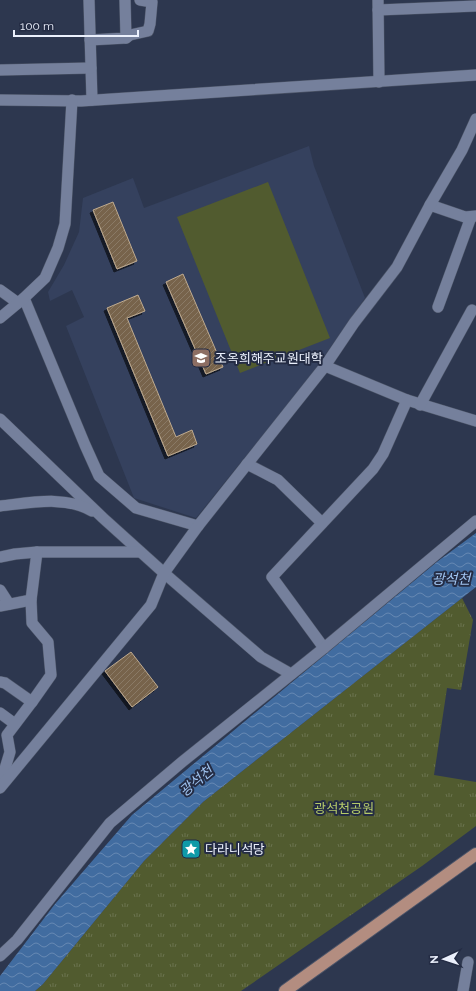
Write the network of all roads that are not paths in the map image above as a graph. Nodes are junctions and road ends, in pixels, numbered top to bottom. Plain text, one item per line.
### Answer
1 (90, 0) edge
2 (125, 0) edge
3 (140, 0) edge
4 (416, 4) edge
5 (378, 5) edge
6 (476, 6) edge
7 (126, 38) junction
8 (90, 40) junction
9 (91, 68) junction
10 (0, 70) edge
11 (476, 75) edge
12 (379, 82) junction
13 (0, 100) edge
14 (72, 100) junction
15 (92, 100) junction
16 (476, 119) edge
17 (430, 205) junction
18 (474, 216) edge
19 (0, 290) edge
20 (21, 301) junction
21 (438, 307) dead end
22 (472, 310) dead end
23 (0, 318) edge
24 (325, 366) junction
25 (407, 400) junction
26 (420, 405) junction
27 (0, 419) edge
28 (476, 421) edge
29 (247, 464) junction
30 (0, 506) edge
31 (102, 518) junction
32 (476, 521) edge
33 (322, 523) junction
34 (198, 526) junction
35 (37, 552) junction
36 (140, 552) junction
37 (0, 557) edge
38 (164, 573) junction
39 (0, 590) edge
40 (31, 600) junction
41 (5, 605) edge
42 (324, 648) junction
43 (291, 674) junction
44 (0, 682) edge
45 (32, 702) junction
46 (0, 713) edge
47 (15, 724) junction
48 (0, 786) edge
49 (475, 855) edge
50 (0, 956) edge
51 (468, 962) dead end
52 (285, 991) edge
53 (463, 991) edge

1 - 8 street
2 - 7 street
3 - 7 street
4 - 5 street
4 - 6 street
5 - 12 street
7 - 8 street
8 - 9 street
9 - 10 street
9 - 15 street
11 - 12 street
12 - 15 street
13 - 14 street
14 - 15 street
14 - 20 street
16 - 17 street
17 - 18 street
17 - 24 street
18 - 21 street
19 - 20 street
20 - 23 street
20 - 34 street
22 - 26 street
24 - 25 street
24 - 29 street
25 - 26 street
25 - 33 street
26 - 28 street
27 - 31 street
29 - 33 street
29 - 34 street
30 - 31 street
31 - 36 street
32 - 42 street
33 - 42 street
34 - 38 street
35 - 36 street
35 - 37 street
35 - 40 street
36 - 38 street
38 - 43 street
38 - 48 street
39 - 41 street
40 - 41 street
40 - 45 street
42 - 43 street
43 - 50 street
44 - 45 street
45 - 47 street
46 - 47 street
47 - 48 street
49 - 52 main road
51 - 53 street

